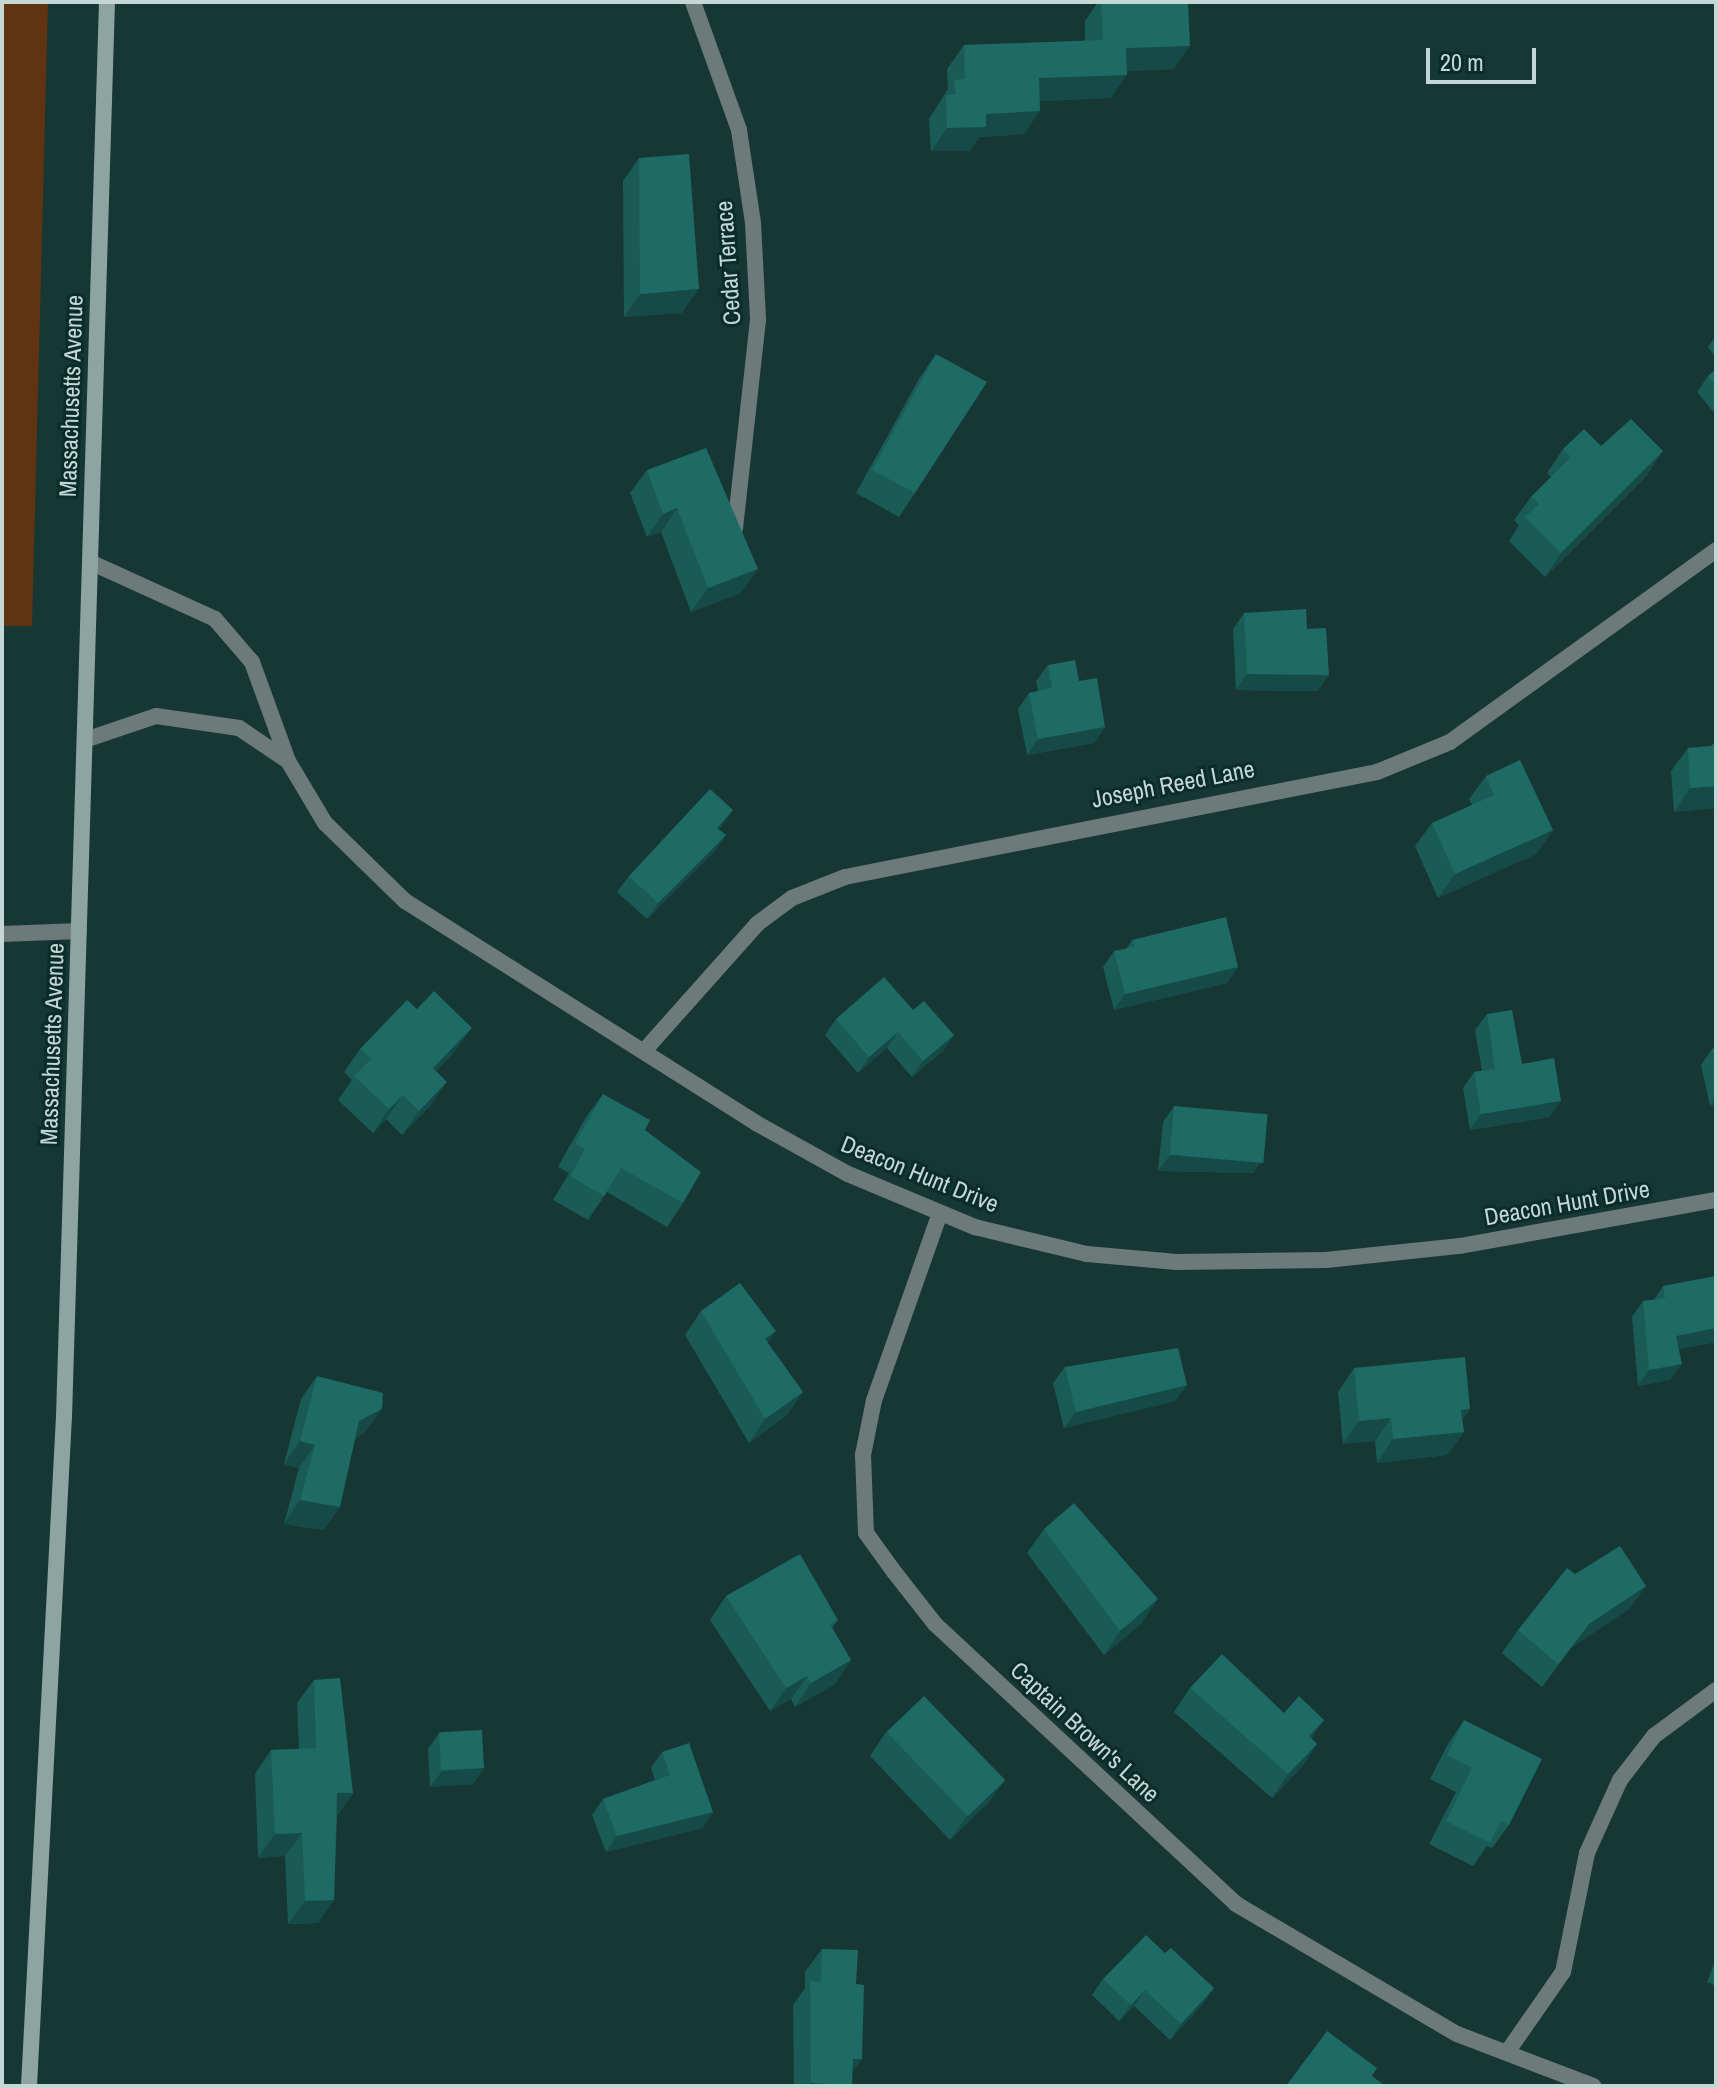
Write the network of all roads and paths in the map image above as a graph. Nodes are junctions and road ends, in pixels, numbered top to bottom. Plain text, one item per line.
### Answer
1 (107, 2) edge
2 (693, 2) edge
3 (735, 529) edge
4 (1716, 550) edge
5 (90, 562) junction
6 (85, 740) junction
7 (288, 761) junction
8 (79, 931) junction
9 (2, 934) edge
10 (644, 1051) junction
11 (1716, 1200) edge
12 (940, 1213) junction
13 (1716, 1690) edge
14 (1508, 2051) junction
15 (29, 2086) edge
16 (1593, 2086) edge

1 - 5 main road, Massachusetts Avenue
2 - 3 street, Cedar Terrace
4 - 10 street, Joseph Reed Lane
5 - 6 main road, Massachusetts Avenue
5 - 7 street, Deacon Hunt Drive
6 - 7 street, Deacon Hunt Drive
6 - 8 main road, Massachusetts Avenue
7 - 10 street, Deacon Hunt Drive
8 - 9 street
8 - 15 main road, Massachusetts Avenue
10 - 12 street, Deacon Hunt Drive
11 - 12 street, Deacon Hunt Drive
12 - 14 street, Captain Brown's Lane
13 - 14 street
14 - 16 street, Captain Brown's Lane

